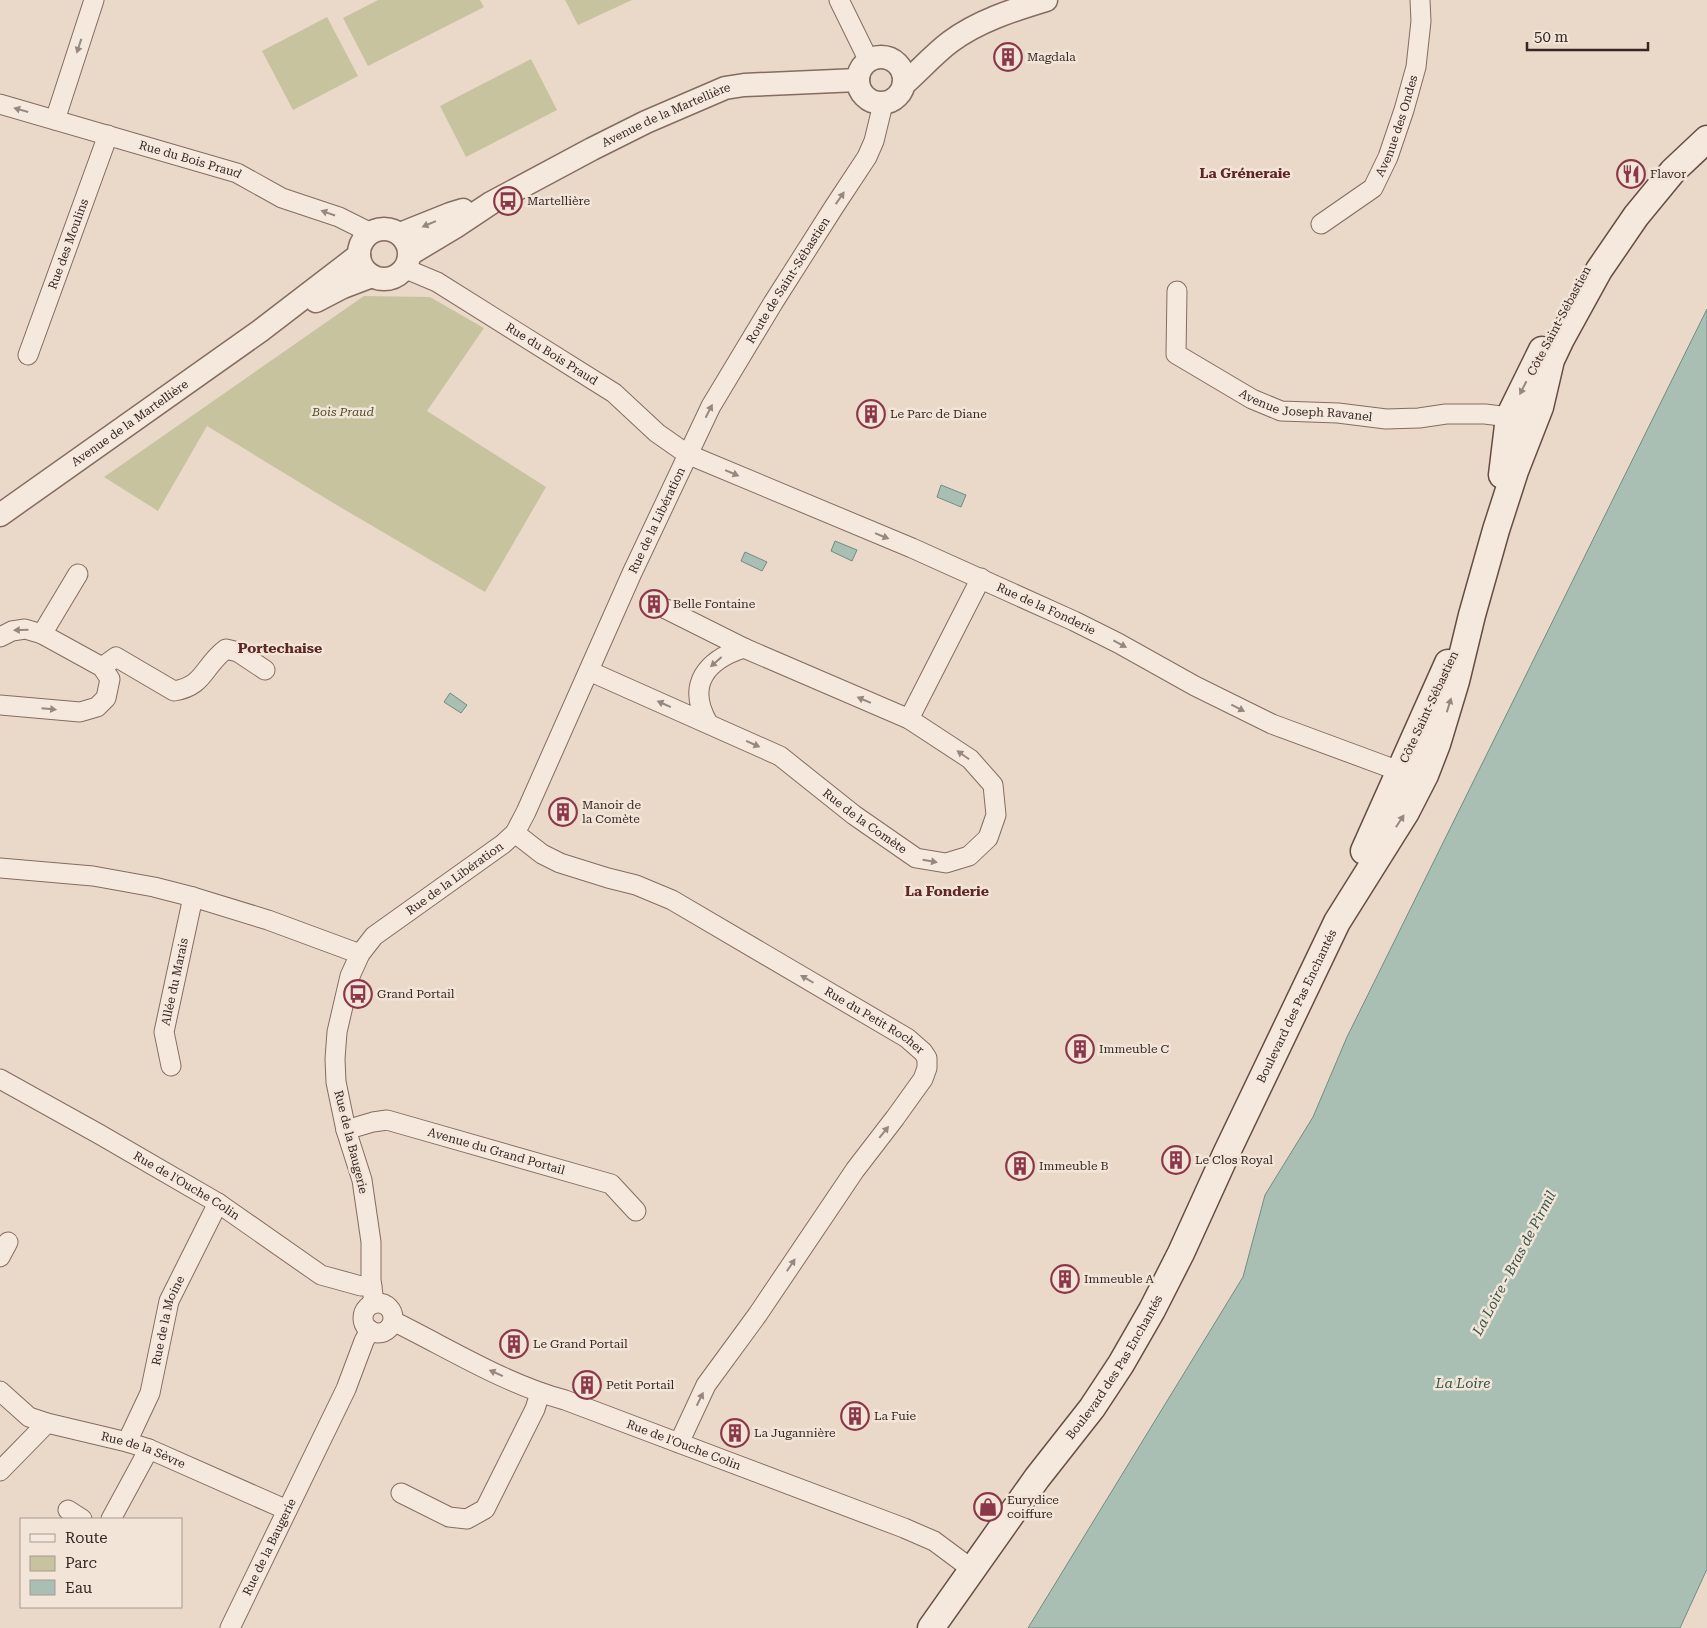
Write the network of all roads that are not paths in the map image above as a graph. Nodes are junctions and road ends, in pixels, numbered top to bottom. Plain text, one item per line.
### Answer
1 (94, 0) edge
2 (839, 0) edge
3 (1046, 0) edge
4 (1420, 0) edge
5 (950, 42) junction
6 (895, 61) junction
7 (864, 70) junction
8 (904, 84) junction
9 (0, 104) edge
10 (883, 104) junction
11 (1707, 119) edge
12 (55, 120) junction
13 (108, 135) junction
14 (1707, 139) edge
15 (1321, 224) dead end
16 (371, 233) junction
17 (405, 252) junction
18 (359, 255) junction
19 (372, 276) junction
20 (1177, 291) dead end
21 (260, 331) junction
22 (28, 355) dead end
23 (1509, 417) junction
24 (1528, 434) junction
25 (687, 454) junction
26 (0, 515) edge
27 (1496, 530) junction
28 (78, 574) dead end
29 (981, 578) junction
30 (666, 609) dead end
31 (1472, 615) junction
32 (42, 634) junction
33 (0, 636) edge
34 (744, 648) junction
35 (102, 666) junction
36 (265, 670) dead end
37 (589, 671) junction
38 (0, 705) edge
39 (909, 719) junction
40 (708, 723) junction
41 (1434, 752) junction
42 (1399, 772) junction
43 (515, 833) junction
44 (0, 868) edge
45 (193, 897) junction
46 (1337, 922) junction
47 (360, 954) junction
48 (171, 1066) dead end
49 (0, 1079) edge
50 (346, 1130) junction
51 (218, 1203) junction
52 (636, 1211) dead end
53 (373, 1295) junction
54 (393, 1322) junction
55 (370, 1330) junction
56 (0, 1391) edge
57 (540, 1393) junction
58 (47, 1423) junction
59 (127, 1442) junction
60 (678, 1443) junction
61 (149, 1450) junction
62 (0, 1471) edge
63 (401, 1493) dead end
64 (287, 1510) junction
65 (112, 1518) edge
66 (973, 1570) junction
67 (230, 1628) edge
68 (931, 1628) edge

1 -> 12 street
2 - 7 street
3 - 5 street
4 - 15 street, Avenue des Ondes
5 - 6 street
5 - 8 street
6 - 7 street
6 - 8 street
7 - 10 street
7 - 17 street, Avenue de la Martellière
8 - 10 street
12 -> 9 street, Rue du Bois Praud
25 -> 10 street, Route de Saint-Sébastien
11 -> 23 main road, Côte Saint-Sébastien
12 - 13 street, Rue du Bois Praud
16 -> 13 street, Rue du Bois Praud
13 - 22 street, Rue des Moulins
14 - 24 main road, Côte Saint-Sébastien
16 - 17 street
16 - 18 street
17 - 19 street
17 - 25 street, Rue du Bois Praud
18 - 19 street
18 - 21 street, Avenue de la Martellière
19 - 21 street, Avenue de la Martellière
20 - 23 street, Avenue Joseph Ravanel
21 - 26 street, Avenue de la Martellière
23 - 24 main road
23 - 27 main road, Côte Saint-Sébastien
24 - 27 main road, Côte Saint-Sébastien
25 -> 29 street, Rue de la Fonderie
25 - 37 street, Rue de la Libération
27 - 31 main road, Côte Saint-Sébastien
28 - 32 street
29 - 39 street
29 -> 42 street, Rue de la Fonderie
30 - 34 street, Rue de la Comète
41 -> 31 main road, Côte Saint-Sébastien
31 - 42 main road, Côte Saint-Sébastien
32 -> 33 street
32 - 35 street
39 -> 34 street, Rue de la Comète
34 -> 40 street
35 - 36 street
38 -> 35 street
40 -> 37 street, Rue de la Comète
37 - 43 street, Rue de la Libération
40 -> 39 street, Rue de la Comète
41 - 42 main road
46 -> 41 main road, Boulevard des Pas Enchantés
42 - 46 main road, Boulevard des Pas Enchantés
43 - 47 street, Rue de la Libération
60 -> 43 street, Rue du Petit Rocher
44 - 45 street
45 - 47 street
45 - 48 street, Allée du Marais
46 - 66 main road, Boulevard des Pas Enchantés
47 - 50 street, Rue de la Baugerie
49 - 51 street, Rue de l'Ouche Colin
50 - 52 street, Avenue du Grand Portail
50 - 53 street, Rue de la Baugerie
51 - 53 street, Rue de l'Ouche Colin
51 - 59 street, Rue de la Moine
53 - 54 street
53 - 55 street
54 - 55 street
57 -> 54 street, Rue de l'Ouche Colin
55 - 64 street, Rue de la Baugerie
56 - 58 street, Rue de la Sèvre
57 - 60 street, Rue de l'Ouche Colin
57 - 63 street
58 - 59 street, Rue de la Sèvre
58 - 62 street
59 - 61 street, Rue de la Sèvre
60 - 66 street, Rue de l'Ouche Colin
61 - 64 street, Rue de la Sèvre
61 - 65 street
64 - 67 street, Rue de la Baugerie
66 - 68 main road, Boulevard des Pas Enchantés

